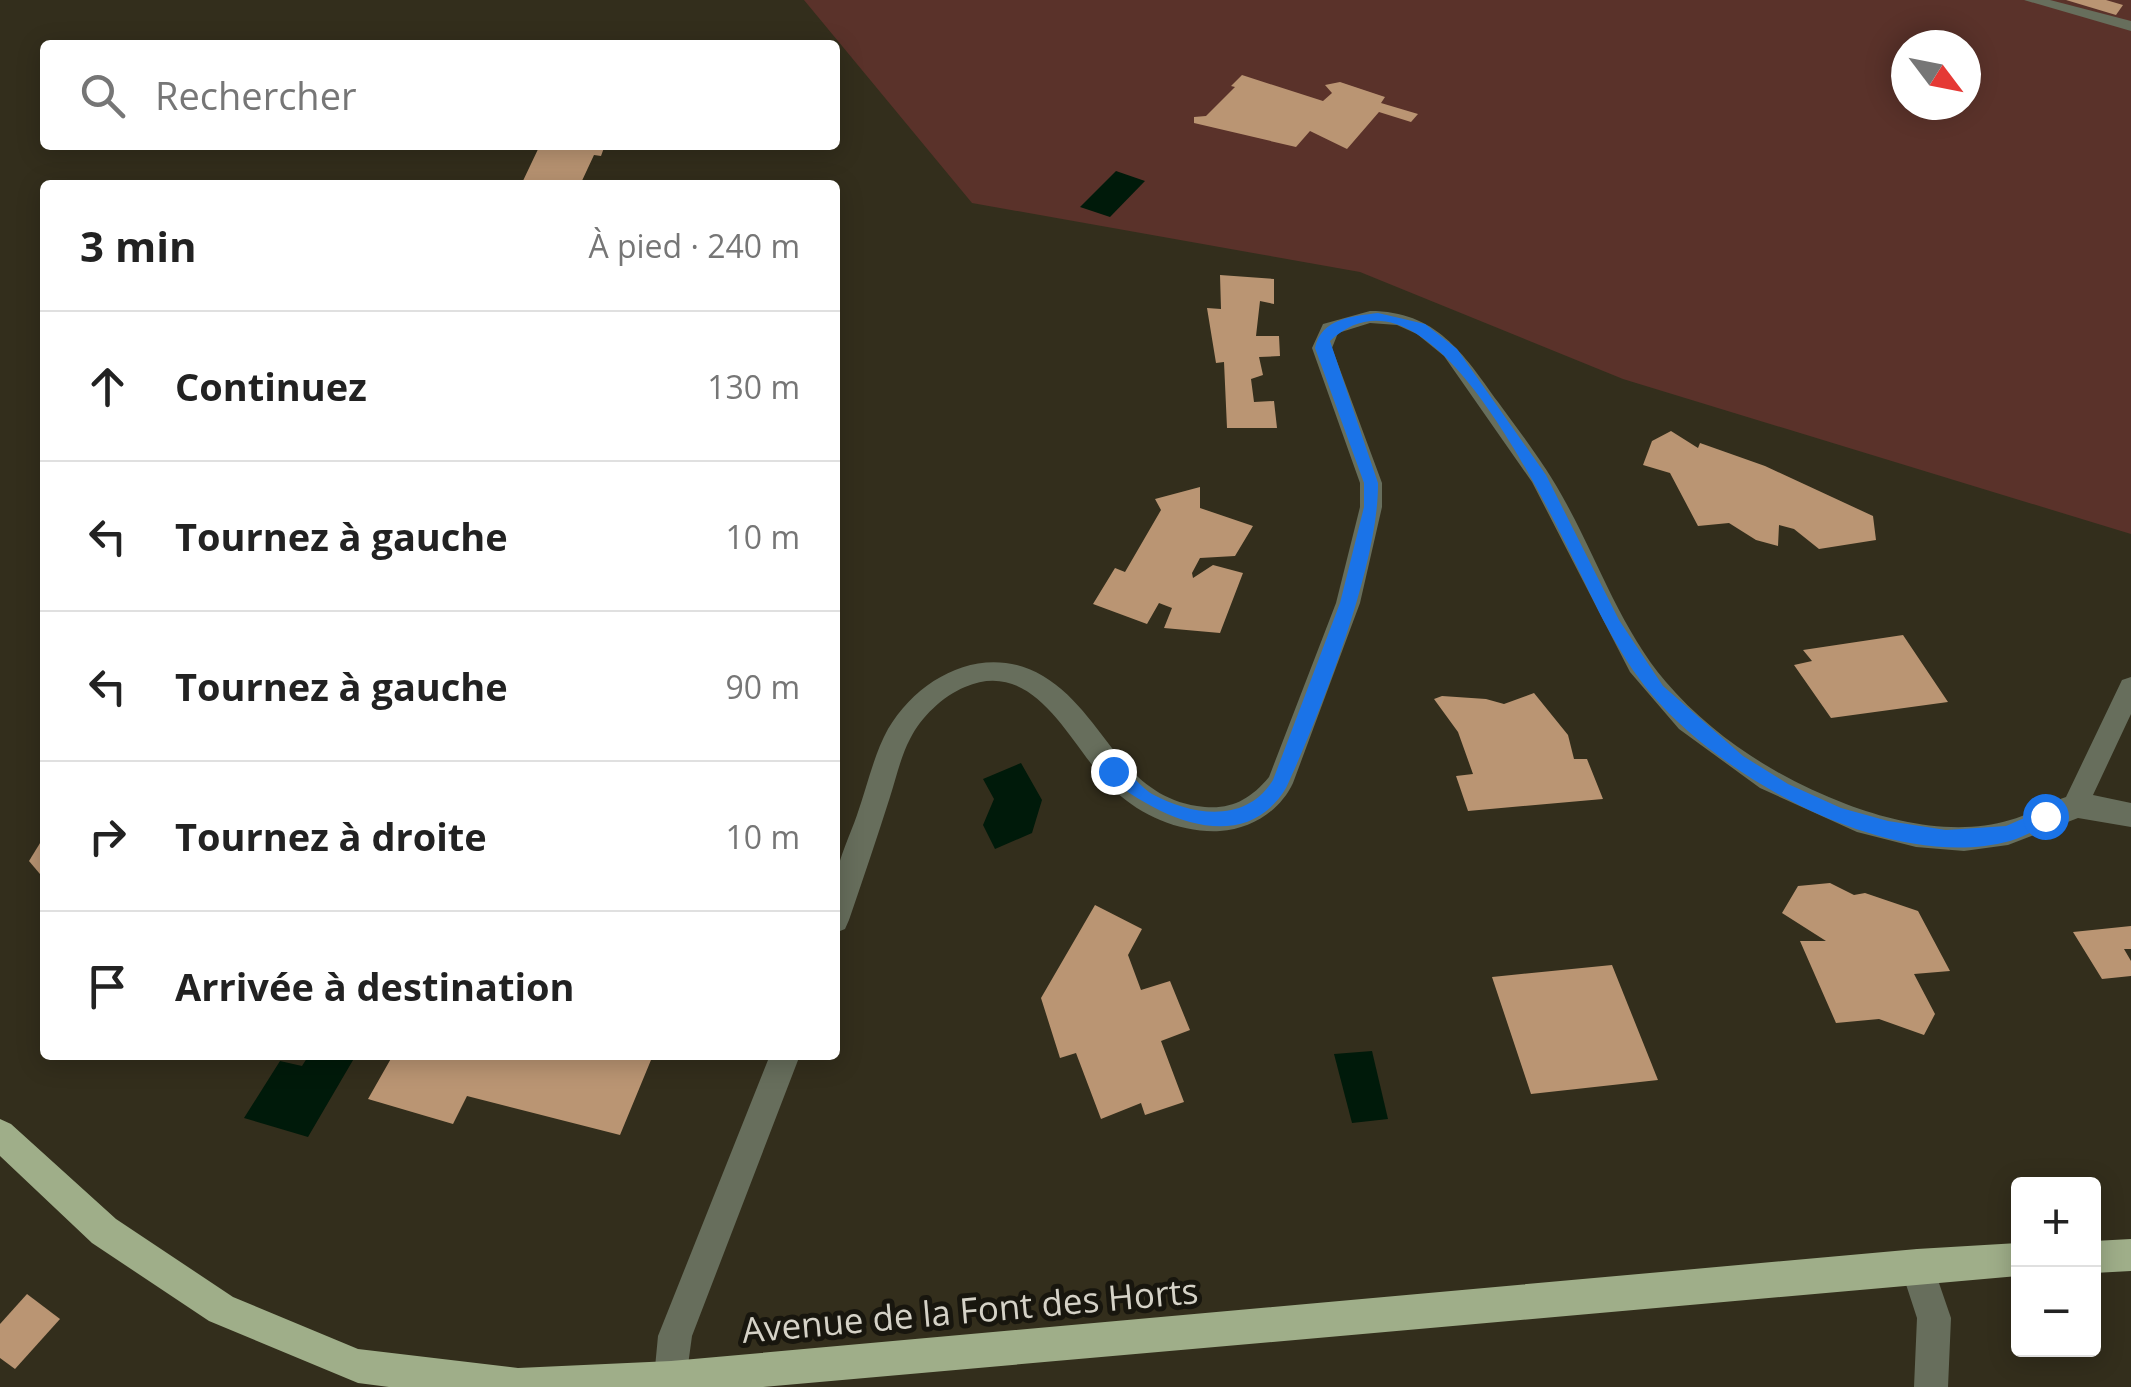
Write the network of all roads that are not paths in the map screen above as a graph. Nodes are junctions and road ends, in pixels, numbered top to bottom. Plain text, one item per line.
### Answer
1 (2032, 0) edge
2 (2131, 26) edge
3 (2131, 687) edge
4 (2074, 806) junction
5 (2131, 814) edge
6 (840, 905) edge
7 (783, 1060) edge
8 (0, 1135) edge
9 (2131, 1255) edge
10 (2101, 1257) edge
11 (2011, 1260) edge
12 (1917, 1266) junction
13 (671, 1378) junction
14 (1931, 1387) edge

1 - 2 street
3 - 4 street
4 - 5 street
4 - 6 street
7 - 13 street
8 - 13 main road, Avenue de la Font des Horts
9 - 10 main road
11 - 12 main road, Avenue de la Font des Horts
12 - 13 main road, Avenue de la Font des Horts
12 - 14 street

